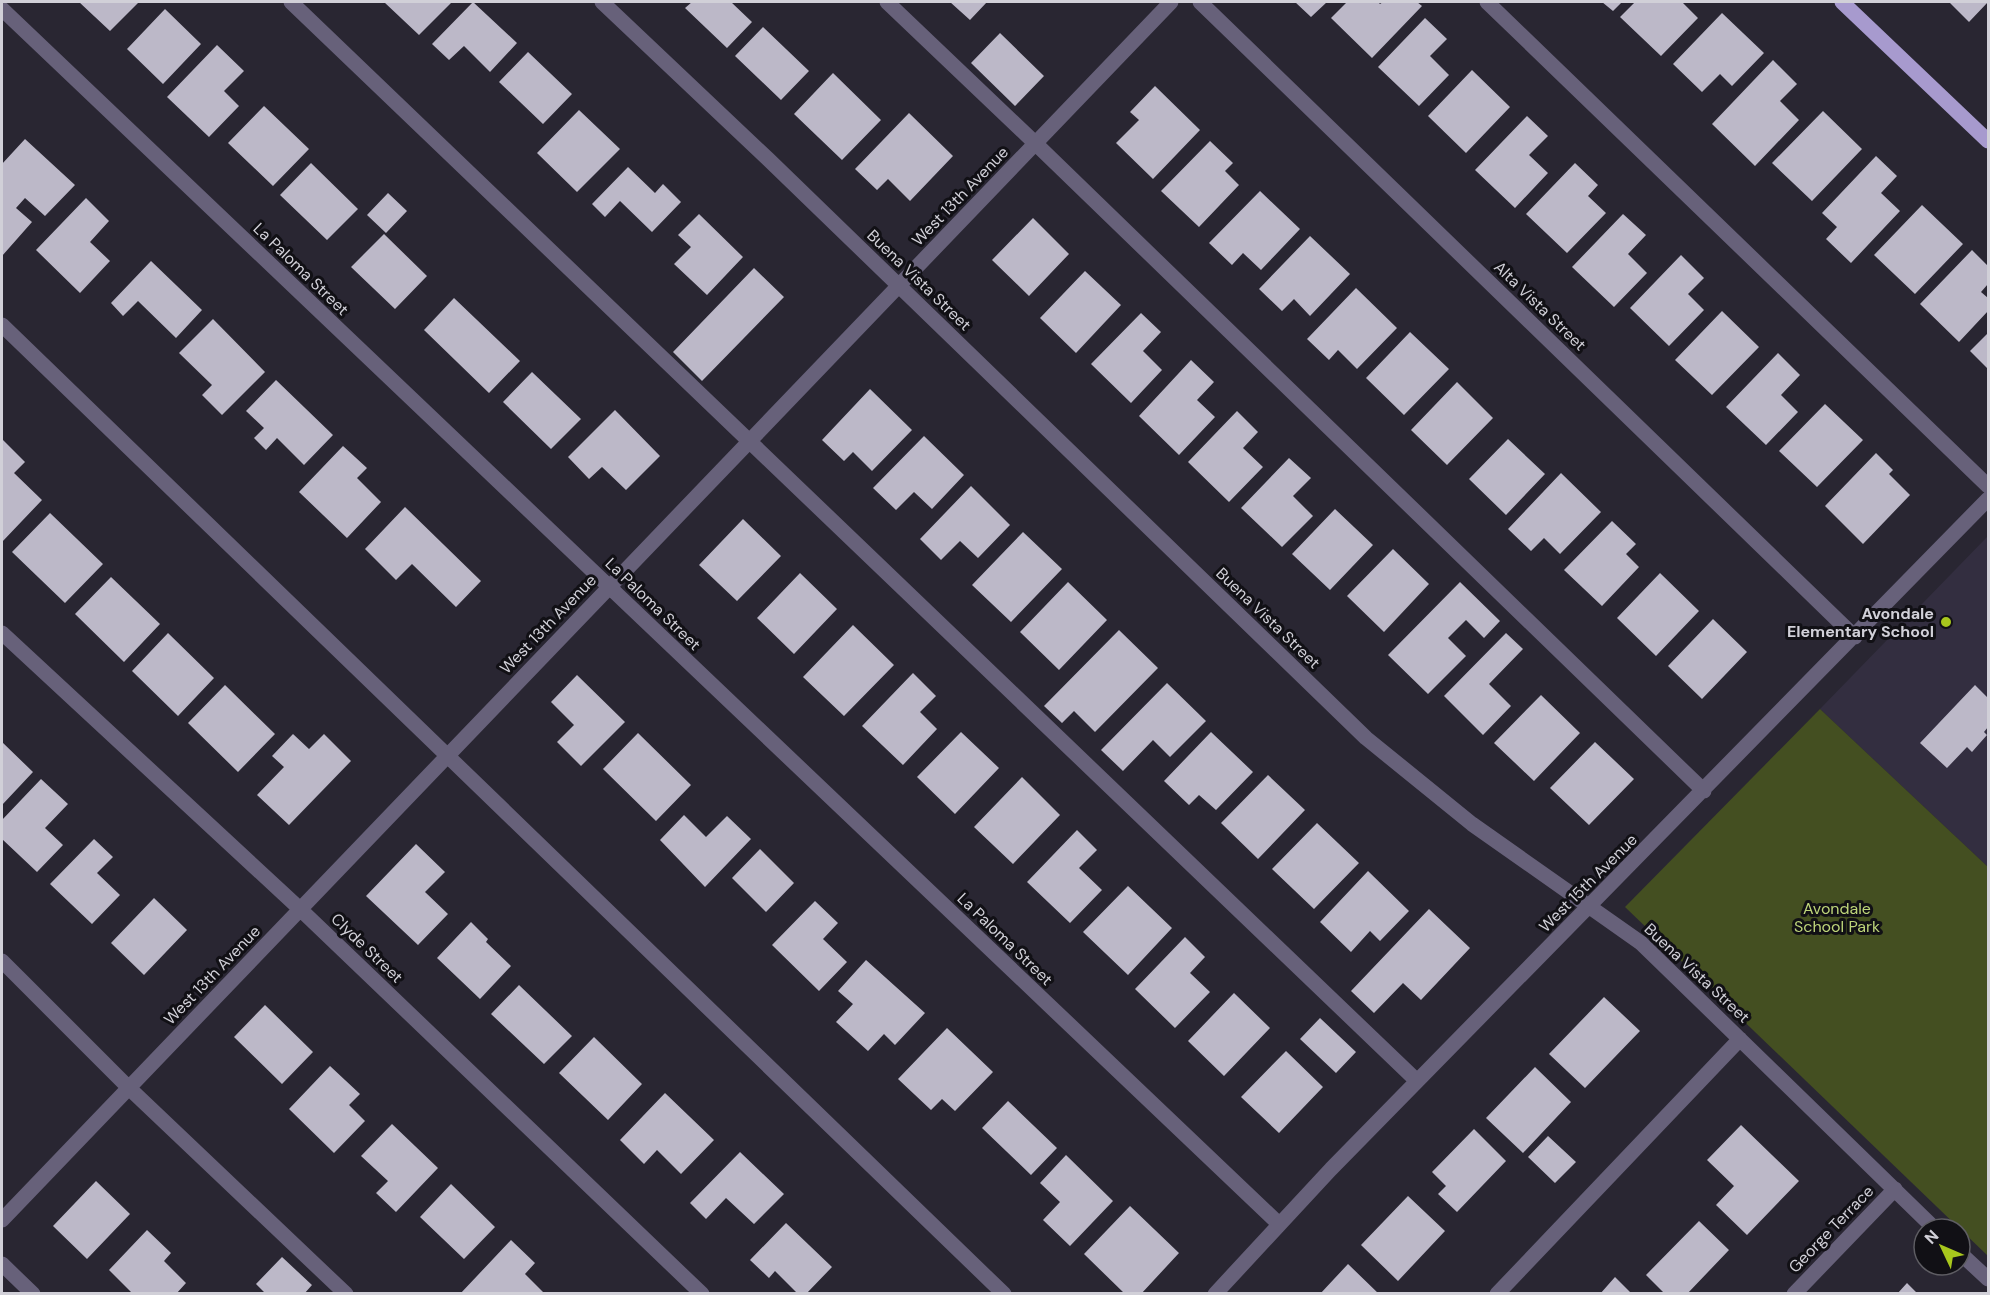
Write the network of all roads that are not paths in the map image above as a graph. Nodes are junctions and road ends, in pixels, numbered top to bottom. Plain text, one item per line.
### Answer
1 (291, 2) edge
2 (602, 2) edge
3 (887, 2) edge
4 (1171, 2) edge
5 (1200, 2) edge
6 (1487, 2) edge
7 (1842, 2) edge
8 (2, 9) edge
9 (1989, 141) edge
10 (1035, 143) junction
11 (898, 285) junction
12 (2, 325) edge
13 (749, 442) junction
14 (1989, 486) edge
15 (1989, 499) edge
16 (609, 587) junction
17 (2, 633) edge
18 (1855, 637) junction
19 (447, 756) junction
20 (1704, 791) junction
21 (1590, 907) junction
22 (300, 909) junction
23 (2, 961) edge
24 (1740, 1039) junction
25 (1417, 1081) junction
26 (129, 1088) junction
27 (1895, 1189) junction
28 (1923, 1217) edge
29 (2, 1220) edge
30 (1280, 1224) junction
31 (2, 1264) edge
32 (1972, 1264) edge
33 (1989, 1279) edge
34 (33, 1293) edge
35 (346, 1293) edge
36 (702, 1293) edge
37 (1004, 1293) edge
38 (1215, 1293) edge
39 (1497, 1293) edge
40 (1794, 1293) edge

1 - 13 street
2 - 11 street, Buena Vista Street
3 - 10 street
4 - 10 street, West 13th Avenue
5 - 18 street, Alta Vista Street
6 - 14 street
7 - 9 main road
8 - 16 street, La Paloma Street
10 - 11 street, West 13th Avenue
10 - 20 street
11 - 13 street, West 13th Avenue
11 - 21 street, Buena Vista Street
12 - 19 street
13 - 16 street, West 13th Avenue
13 - 25 street
15 - 18 street, West 15th Avenue
16 - 19 street, West 13th Avenue
16 - 30 street, La Paloma Street
17 - 22 street, Clyde Street
18 - 20 street, West 15th Avenue
19 - 22 street, West 13th Avenue
19 - 37 street
20 - 21 street, West 15th Avenue
21 - 24 street, Buena Vista Street
21 - 25 street, West 15th Avenue
22 - 26 street, West 13th Avenue
22 - 36 street, Clyde Street
23 - 26 street
24 - 27 street, Buena Vista Street
24 - 39 street
25 - 30 street, West 15th Avenue
26 - 29 street, West 13th Avenue
26 - 35 street
27 - 28 street, Buena Vista Street
27 - 40 street, George Terrace
30 - 38 street, West 15th Avenue
31 - 34 street
32 - 33 street

